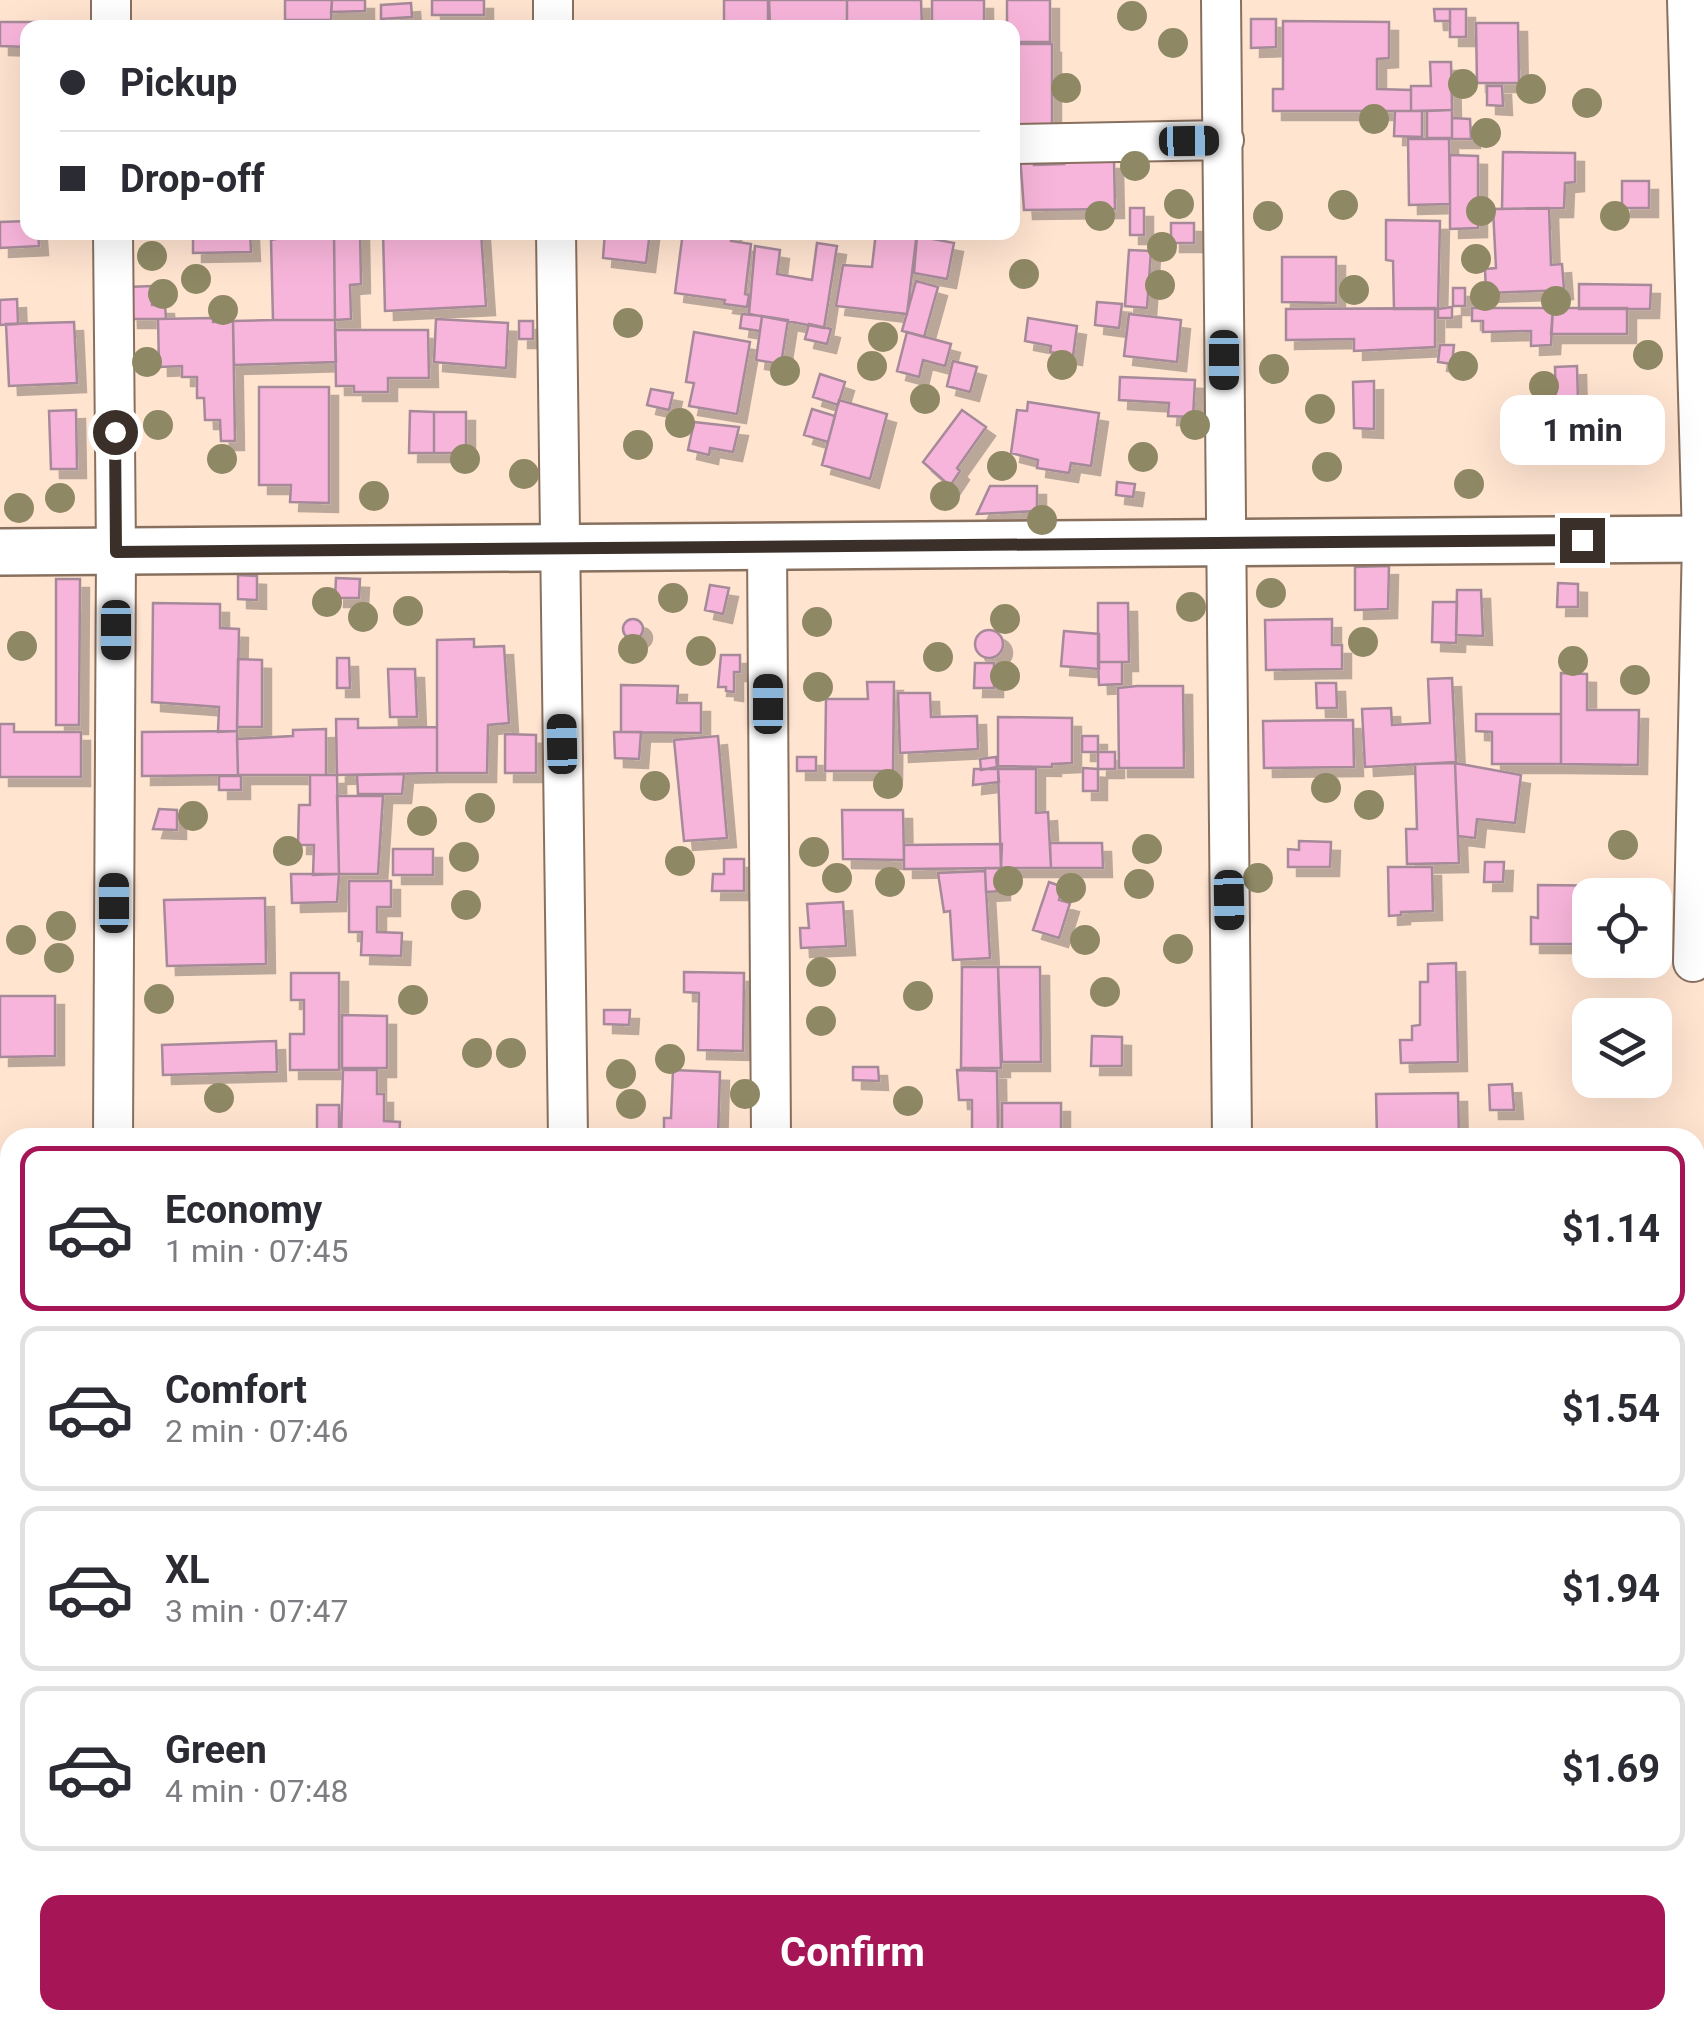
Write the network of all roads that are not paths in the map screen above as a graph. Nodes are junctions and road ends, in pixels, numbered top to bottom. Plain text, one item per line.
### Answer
1 (1221, 0) edge
2 (1687, 0) edge
3 (1224, 140) junction
4 (1020, 144) edge
5 (113, 240) edge
6 (556, 240) edge
7 (1703, 539) edge
8 (1225, 544) junction
9 (767, 546) junction
10 (560, 547) junction
11 (0, 552) edge
12 (116, 552) junction
13 (1693, 962) dead end
14 (113, 1128) edge
15 (568, 1128) edge
16 (771, 1128) edge
17 (1232, 1128) edge

1 - 3 street
2 - 7 street
3 - 4 street
3 - 8 street
5 - 12 street
6 - 10 street
7 - 8 street
7 - 13 street
8 - 9 street
8 - 17 street
9 - 10 street
9 - 16 street
10 - 12 street
10 - 15 street
11 - 12 street
12 - 14 street

